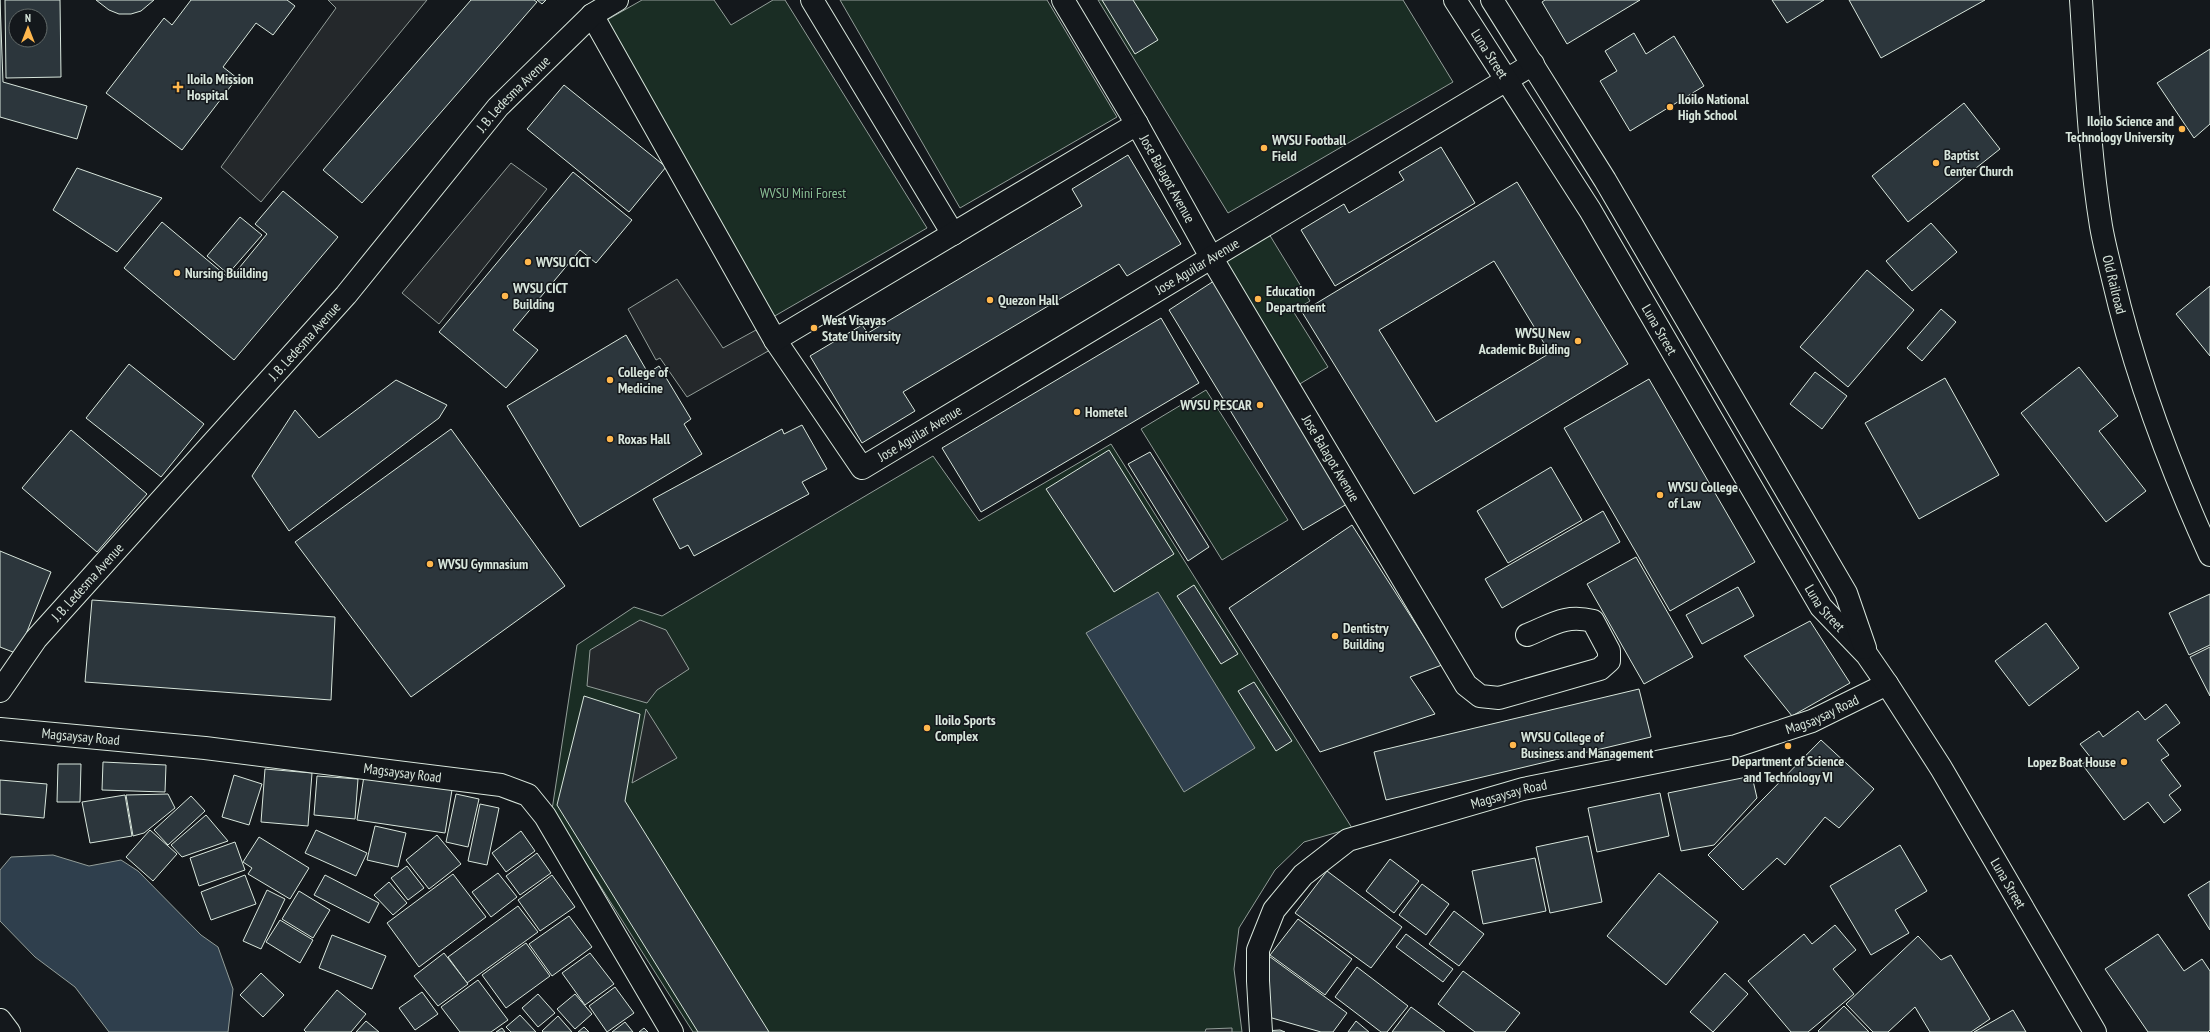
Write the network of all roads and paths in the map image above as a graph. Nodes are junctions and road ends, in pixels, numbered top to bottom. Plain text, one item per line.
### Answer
1 (617, 0) edge
2 (812, 0) edge
3 (1063, 0) edge
4 (1455, 0) edge
5 (1492, 0) edge
6 (2081, 0) edge
7 (592, 15) junction
8 (1533, 64) junction
9 (1506, 81) junction
10 (1137, 124) junction
11 (954, 234) junction
12 (1211, 257) junction
13 (776, 340) junction
14 (2210, 556) edge
15 (1527, 635) dead end
16 (1867, 655) junction
17 (1887, 684) junction
18 (0, 691) edge
19 (0, 729) edge
20 (0, 1020) edge
21 (9, 1032) edge
22 (672, 1032) edge
23 (1261, 1032) edge
24 (2095, 1032) edge

1 - 7 street, J. B. Ledesma Avenue
2 - 11 street
3 - 10 street, Jose Balagot Avenue
4 - 9 street, Luna Street
5 - 8 street, Luna Street
6 - 14 street, Old Railroad
7 - 13 street
7 - 18 street, J. B. Ledesma Avenue
8 - 9 street, Jose Aguilar Avenue
8 - 16 street, Luna Street
9 - 12 street, Jose Aguilar Avenue
9 - 16 street, Luna Street
10 - 11 street
10 - 12 street, Jose Balagot Avenue
11 - 13 street
12 - 13 street, Jose Aguilar Avenue
12 - 15 street, Jose Balagot Avenue
16 - 17 street, Luna Street
17 - 23 street, Magsaysay Road
17 - 24 street, Luna Street
19 - 22 street, Magsaysay Road
20 - 21 street

